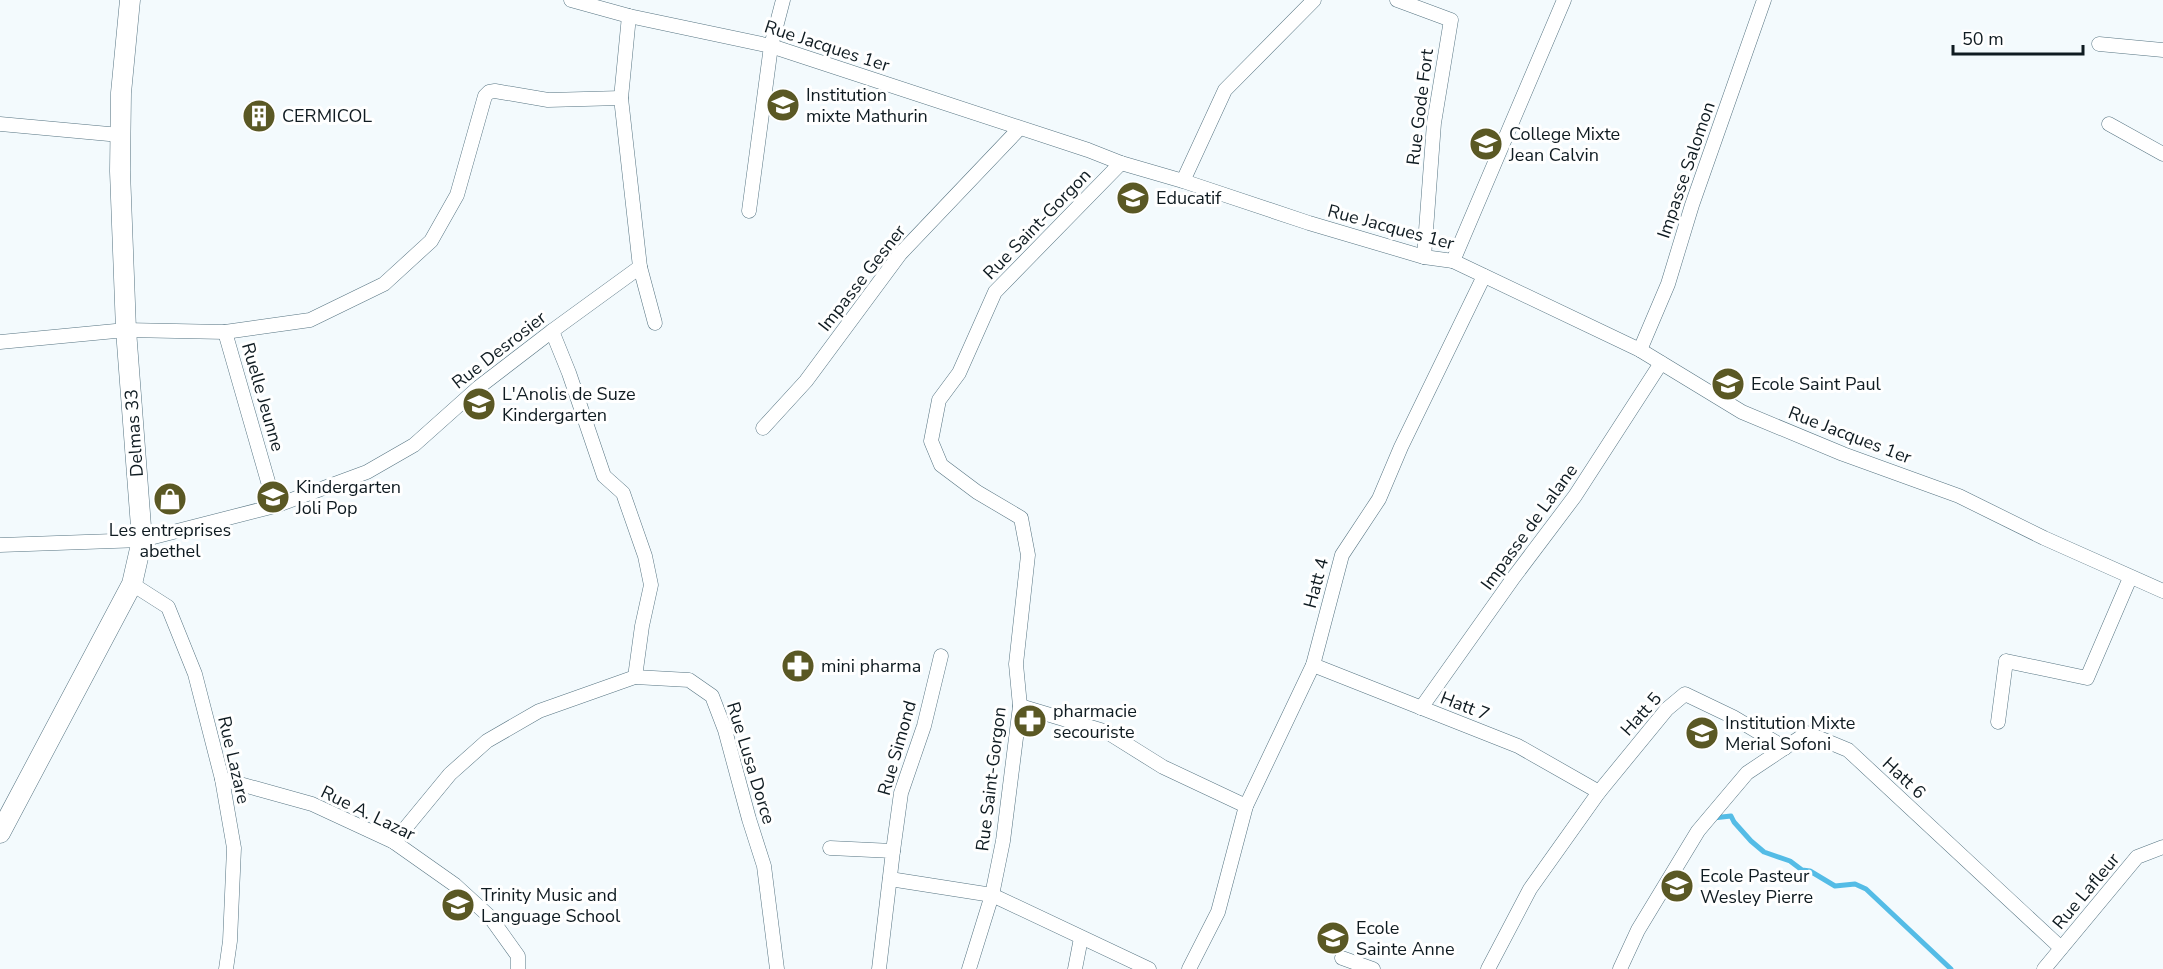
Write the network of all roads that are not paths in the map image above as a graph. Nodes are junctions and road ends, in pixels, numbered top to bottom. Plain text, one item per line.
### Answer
1 (130, 0) edge
2 (571, 0) edge
3 (783, 0) edge
4 (1314, 0) edge
5 (1397, 0) edge
6 (1564, 0) edge
7 (1764, 0) edge
8 (629, 16) junction
9 (2099, 44) dead end
10 (771, 46) junction
11 (2163, 50) edge
12 (621, 98) junction
13 (0, 124) edge
14 (2109, 124) dead end
15 (1019, 129) junction
16 (120, 135) junction
17 (2163, 154) edge
18 (1121, 163) junction
19 (1183, 181) junction
20 (749, 211) dead end
21 (1424, 257) junction
22 (1453, 261) junction
23 (640, 267) junction
24 (1484, 276) junction
25 (655, 323) dead end
26 (126, 330) junction
27 (552, 331) junction
28 (225, 332) junction
29 (0, 342) edge
30 (1640, 350) junction
31 (1661, 363) junction
32 (763, 428) dead end
33 (275, 506) junction
34 (142, 540) junction
35 (0, 544) edge
36 (2130, 578) junction
37 (132, 584) junction
38 (2163, 591) edge
39 (941, 656) dead end
40 (1313, 665) junction
41 (635, 678) junction
42 (1020, 706) junction
43 (1421, 708) junction
44 (1998, 722) dead end
45 (1785, 748) junction
46 (222, 779) junction
47 (1599, 792) junction
48 (1246, 806) junction
49 (0, 833) edge
50 (394, 842) junction
51 (2163, 847) edge
52 (830, 848) dead end
53 (893, 851) junction
54 (890, 879) junction
55 (992, 895) junction
56 (1081, 938) junction
57 (2061, 948) junction
58 (1342, 958) dead end
59 (226, 969) edge
60 (518, 969) edge
61 (777, 969) edge
62 (879, 969) edge
63 (969, 969) edge
64 (1076, 969) edge
65 (1149, 969) edge
66 (1189, 969) edge
67 (1373, 969) edge
68 (1488, 969) edge
69 (1620, 969) edge
70 (2044, 969) edge

1 - 16 main road, Delmas 33
2 - 8 street, Rue Jacques 1er
3 - 10 street
4 - 19 street
5 - 21 street, Rue Gode Fort
6 - 22 street
7 - 30 street, Impasse Salomon
8 - 10 street, Rue Jacques 1er
8 - 12 street
9 - 11 street
10 - 15 street, Rue Jacques 1er
10 - 20 street
12 - 23 street
12 - 28 street
13 - 16 street
14 - 17 street
15 - 18 street, Rue Jacques 1er
15 - 32 street, Impasse Gesner
16 - 26 main road, Delmas 33
18 - 19 street, Rue Jacques 1er
18 - 42 street, Rue Saint-Gorgon
19 - 21 street, Rue Jacques 1er
21 - 22 street, Rue Jacques 1er
22 - 24 street, Rue Jacques 1er
23 - 25 street
23 - 27 street, Rue Desrosier
24 - 30 street, Rue Jacques 1er
24 - 40 street, Hatt 4
26 - 28 street
26 - 29 street
26 - 34 main road, Delmas 33
27 - 33 street, Rue Desrosier
27 - 41 street
28 - 33 street, Ruelle Jeunne
30 - 31 street, Rue Jacques 1er
31 - 36 street, Rue Jacques 1er
31 - 43 street, Impasse de Lalane
33 - 34 street, Rue Desrosier
34 - 35 street, Rue Desrosier
34 - 37 main road, Delmas 33
36 - 38 street, Rue Jacques 1er
36 - 44 street
37 - 46 street, Rue Lazare
37 - 49 main road, Delmas 33
39 - 53 street, Rue Simond
40 - 43 street, Hatt 7
40 - 48 street, Hatt 4
41 - 50 street, Rue Lusa Dorce
41 - 61 street, Rue Lusa Dorce
42 - 48 street
42 - 55 street, Rue Saint-Gorgon
43 - 47 street, Hatt 7
45 - 47 street, Hatt 5
45 - 57 street, Hatt 6
45 - 69 street, Hatt 6
46 - 50 street, Rue A. Lazar
46 - 59 street, Rue Lazare
47 - 68 street
48 - 66 street, Hatt 4
50 - 60 street, Rue A. Lazar
51 - 57 street, Rue Lafleur
52 - 53 street
53 - 54 street, Rue Simond
54 - 55 street
54 - 62 street, Rue Simond
55 - 56 street
55 - 63 street, Rue Saint-Gorgon
56 - 64 street
56 - 65 street
57 - 70 street, Rue Lafleur
58 - 67 street

